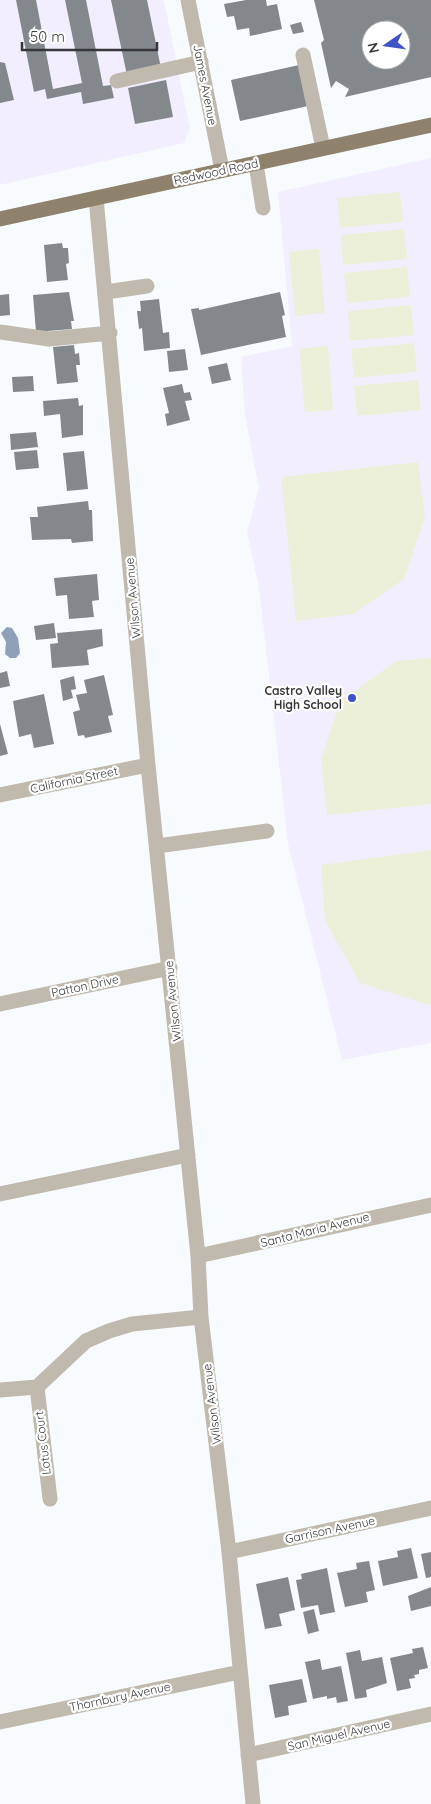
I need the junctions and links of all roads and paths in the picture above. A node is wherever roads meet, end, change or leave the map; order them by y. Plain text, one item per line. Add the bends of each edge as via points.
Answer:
1 (188, 0) edge
2 (303, 55) dead end
3 (201, 62) junction
4 (117, 80) dead end
5 (431, 127) edge
6 (323, 148) junction
7 (256, 164) junction
8 (222, 170) junction
9 (96, 198) junction
10 (263, 208) dead end
11 (0, 219) edge
12 (147, 286) dead end
13 (106, 292) junction
14 (0, 332) edge
15 (110, 333) junction
16 (148, 765) junction
17 (0, 795) edge
18 (268, 831) dead end
19 (157, 846) junction
20 (170, 968) junction
21 (0, 1004) edge
22 (188, 1155) junction
23 (0, 1194) edge
24 (431, 1205) edge
25 (198, 1256) junction
26 (201, 1317) junction
27 (37, 1387) junction
28 (0, 1390) edge
29 (50, 1499) dead end
30 (431, 1508) edge
31 (229, 1552) junction
32 (240, 1672) junction
33 (431, 1714) edge
34 (0, 1722) edge
35 (248, 1755) junction
36 (252, 1804) edge

1 - 3 street, James Avenue
2 - 6 street
3 - 4 street
3 - 8 street, James Avenue
5 - 6 main road, Redwood Road
6 - 7 main road, Redwood Road
7 - 8 main road, Redwood Road
7 - 10 street
8 - 9 main road, Redwood Road
9 - 11 main road, Redwood Road
9 - 13 street, Wilson Avenue
12 - 13 street
13 - 15 street, Wilson Avenue
14 - 15 street via 49,339
15 - 16 street, Wilson Avenue
16 - 17 street, California Street
16 - 19 street, Wilson Avenue
18 - 19 street
19 - 20 street, Wilson Avenue
20 - 21 street, Patton Drive
20 - 22 street, Wilson Avenue
22 - 23 street
22 - 25 street, Wilson Avenue
24 - 25 street, Santa Maria Avenue
25 - 26 street, Wilson Avenue
26 - 27 street via 132,1324 109,1331 86,1341
26 - 31 street, Wilson Avenue
27 - 28 street
27 - 29 street, Lotus Court
30 - 31 street, Garrison Avenue
31 - 32 street, Wilson Avenue
32 - 34 street, Thornbury Avenue
32 - 35 street, Wilson Avenue
33 - 35 street, San Miguel Avenue
35 - 36 street, Wilson Avenue

